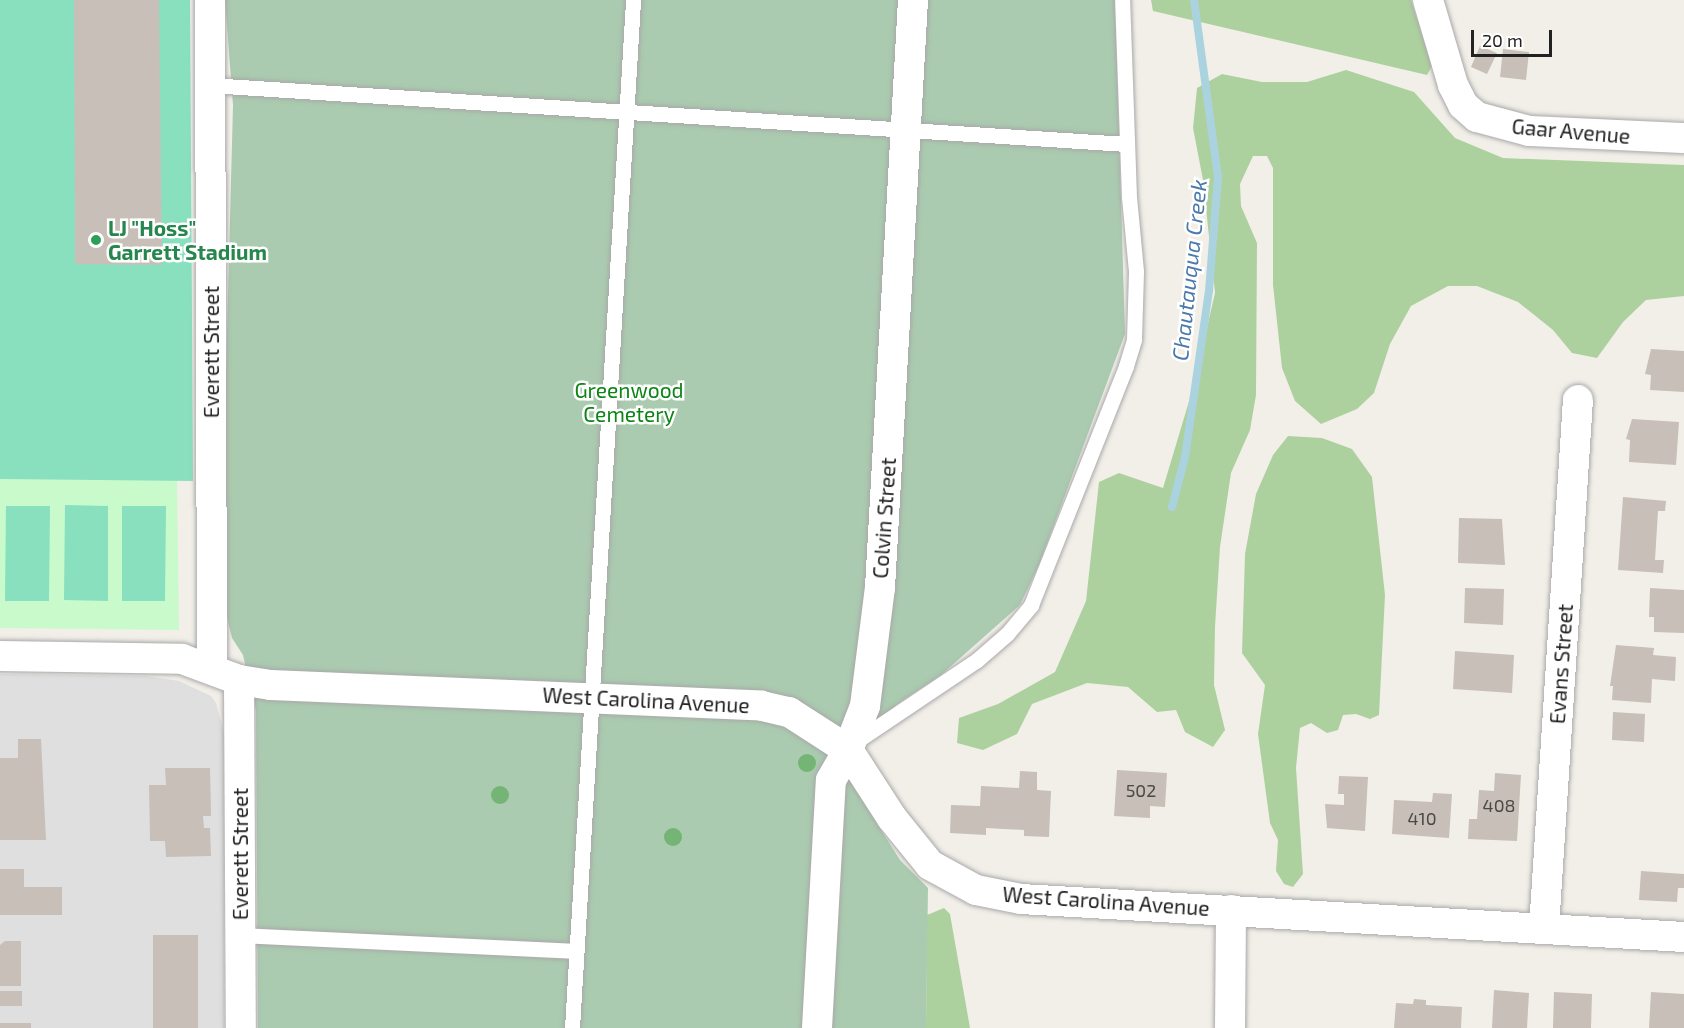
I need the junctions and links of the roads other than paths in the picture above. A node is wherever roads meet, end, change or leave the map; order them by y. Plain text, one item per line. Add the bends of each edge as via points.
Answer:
1 (210, 0) edge
2 (633, 0) edge
3 (912, 0) edge
4 (1122, 0) edge
5 (1428, 0) edge
6 (209, 85) junction
7 (627, 110) junction
8 (906, 127) junction
9 (1684, 138) edge
10 (1127, 144) junction
11 (1578, 400) dead end
12 (0, 656) edge
13 (212, 667) junction
14 (239, 680) junction
15 (592, 697) junction
16 (848, 750) junction
17 (1231, 910) junction
18 (1544, 928) junction
19 (241, 935) junction
20 (1684, 937) edge
21 (576, 951) junction
22 (241, 1028) edge
23 (572, 1028) edge
24 (817, 1028) edge
25 (1230, 1028) edge

1 - 6 street, Everett Street
2 - 7 lane
3 - 8 street, Colvin Street
4 - 10 lane
5 - 9 street, Gaar Avenue via 1463,105 1492,123 1529,131
6 - 7 lane
6 - 13 street, Everett Street
7 - 8 lane
7 - 15 lane
8 - 10 lane
8 - 16 street, Colvin Street via 880,588 865,706
10 - 16 lane via 1136,271 1134,339 1111,407 1073,492 1045,577 1031,605 1007,634 944,685 875,725
11 - 18 street, Evans Street
12 - 13 street, West Carolina Avenue via 182,659
13 - 14 street, West Carolina Avenue
14 - 15 street, West Carolina Avenue via 271,686
14 - 19 street, Everett Street
15 - 16 street, West Carolina Avenue via 762,706 789,712
15 - 21 lane
16 - 17 street, West Carolina Avenue via 892,818 930,865 952,880 1021,899
16 - 24 street, Colvin Street via 831,780
17 - 18 street, West Carolina Avenue
17 - 25 street
18 - 20 street, West Carolina Avenue
19 - 21 lane
19 - 22 street, Everett Street
21 - 23 lane

